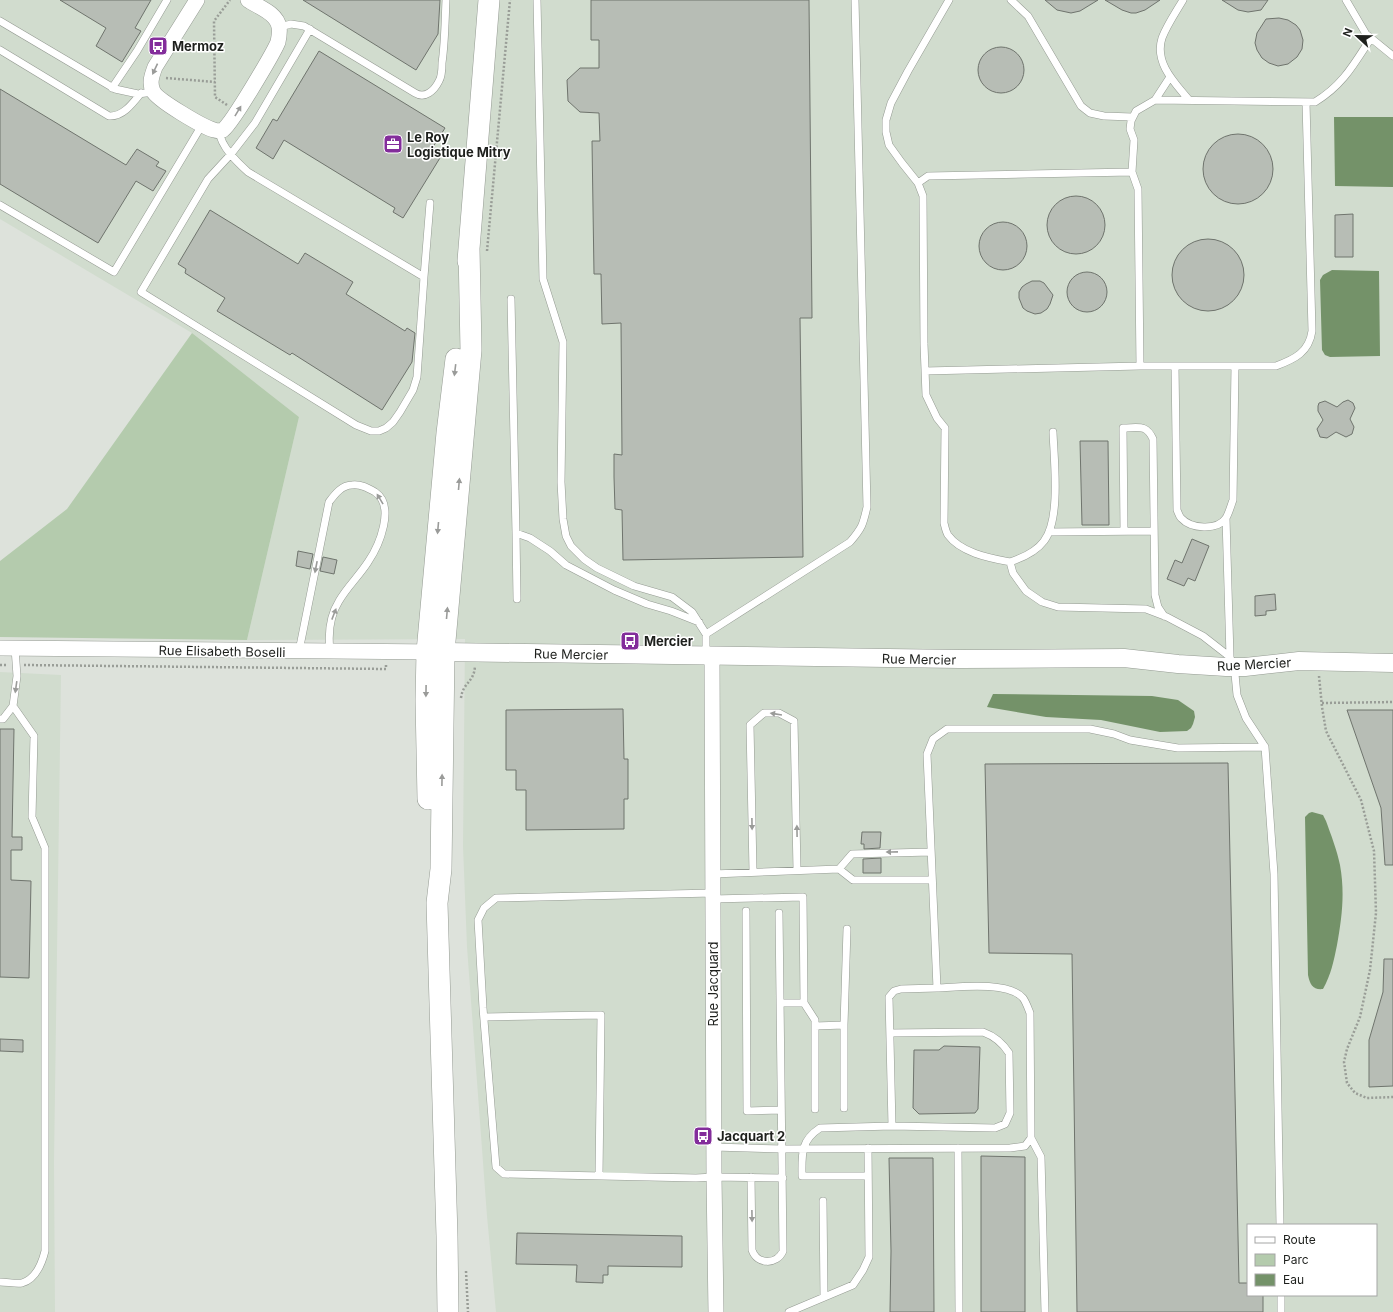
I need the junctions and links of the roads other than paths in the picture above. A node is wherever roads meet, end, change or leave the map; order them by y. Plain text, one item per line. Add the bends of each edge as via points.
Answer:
1 (167, 0) edge
2 (197, 0) edge
3 (248, 0) edge
4 (446, 0) edge
5 (489, 0) edge
6 (537, 0) edge
7 (855, 0) edge
8 (950, 0) edge
9 (1011, 0) edge
10 (1182, 0) edge
11 (1346, 0) edge
12 (0, 21) edge
13 (280, 28) junction
14 (310, 29) junction
15 (1371, 38) junction
16 (0, 50) edge
17 (1393, 56) edge
18 (1170, 77) junction
19 (112, 88) junction
20 (147, 93) junction
21 (1155, 100) junction
22 (1189, 100) junction
23 (1306, 102) junction
24 (1132, 117) junction
25 (203, 124) junction
26 (219, 131) junction
27 (231, 154) junction
28 (1132, 172) junction
29 (918, 183) junction
30 (430, 203) dead end
31 (0, 206) edge
32 (424, 277) junction
33 (511, 299) dead end
34 (1140, 366) junction
35 (1175, 366) junction
36 (1235, 366) junction
37 (925, 371) junction
38 (1053, 432) dead end
39 (1226, 518) junction
40 (1124, 531) junction
41 (1154, 531) junction
42 (1049, 532) junction
43 (516, 533) junction
44 (1010, 562) junction
45 (516, 599) dead end
46 (1164, 616) junction
47 (699, 622) junction
48 (706, 634) junction
49 (7, 648) edge
50 (299, 651) junction
51 (330, 652) junction
52 (435, 652) junction
53 (709, 656) junction
54 (1231, 662) junction
55 (1393, 662) edge
56 (13, 706) junction
57 (0, 719) edge
58 (1264, 747) junction
59 (931, 852) junction
60 (839, 869) junction
61 (797, 870) junction
62 (754, 872) junction
63 (714, 874) junction
64 (932, 880) junction
65 (713, 896) junction
66 (746, 911) dead end
67 (780, 912) dead end
68 (847, 929) dead end
69 (937, 988) junction
70 (804, 1002) junction
71 (780, 1003) junction
72 (484, 1017) junction
73 (844, 1025) junction
74 (815, 1026) junction
75 (890, 1033) junction
76 (844, 1108) dead end
77 (815, 1109) dead end
78 (781, 1110) junction
79 (892, 1126) junction
80 (1031, 1138) junction
81 (714, 1147) junction
82 (802, 1148) junction
83 (868, 1148) junction
84 (958, 1148) junction
85 (782, 1149) junction
86 (599, 1176) junction
87 (868, 1176) junction
88 (714, 1177) junction
89 (751, 1177) junction
90 (783, 1178) junction
91 (823, 1202) dead end
92 (1280, 1224) edge
93 (447, 1236) junction
94 (0, 1282) edge
95 (1281, 1296) edge
96 (824, 1297) junction
97 (448, 1312) edge
98 (459, 1312) edge
99 (716, 1312) edge
100 (789, 1312) edge
101 (959, 1312) edge
102 (1045, 1312) edge
103 (1281, 1312) edge

1 - 19 lane
2 -> 20 street via 158,62 152,76 152,86
3 - 13 street via 273,15
4 - 14 lane via 441,75 434,88 425,95 419,96
5 - 52 main road via 469,248 447,433
6 - 47 lane via 543,280 563,342 561,482 566,536 571,546 584,559 634,586 672,597 692,612
7 - 48 lane via 867,507 864,522 850,542
8 - 29 lane via 908,71 886,120 889,145
9 - 24 lane via 1028,16 1081,106 1090,113
10 - 18 lane via 1162,38 1160,49 1161,59
11 - 15 lane
12 - 19 lane
13 - 14 lane via 297,24
26 -> 13 street via 228,126 278,43
14 - 27 lane via 255,122
15 - 17 lane
15 - 23 lane via 1337,86 1314,102
16 - 20 lane via 109,116 120,114
18 - 21 lane
18 - 22 lane
19 - 20 lane via 123,92
20 - 25 street
21 - 22 lane
21 - 24 lane via 1136,111
22 - 23 lane
23 - 36 lane via 1311,338 1301,354 1284,364
24 - 28 lane
25 - 26 street
25 - 31 lane via 114,272
26 - 27 lane
27 - 32 lane via 248,172
27 - 32 lane via 208,179 141,292 356,425 371,431 379,431 393,422 416,384
28 - 29 lane via 928,176
28 - 34 lane via 1138,189
29 - 37 lane via 923,196
30 - 32 lane
33 - 43 lane
34 - 35 lane
34 - 37 lane
35 - 36 lane
35 - 39 lane via 1177,510 1181,518 1189,524 1200,527 1216,526
36 - 39 lane via 1233,500
37 - 44 lane via 926,395 945,428 944,523 947,534 967,550
38 - 42 lane via 1055,509
39 - 54 lane
40 - 41 lane
40 - 41 lane via 1123,428 1145,428 1153,439
40 - 42 lane
41 - 46 lane via 1155,595
42 - 44 lane via 1044,542 1026,557
43 - 45 lane
43 - 47 lane via 530,538 566,565 614,590
44 - 46 lane via 1013,573 1026,591 1042,602 1058,607 1146,609
46 - 54 lane via 1204,636
47 - 48 lane
48 - 53 lane
49 - 50 street, Rue Elisabeth Boselli
49 -> 56 lane via 17,665
50 - 51 street, Rue Elisabeth Boselli
51 -> 50 lane via 328,635 332,616 339,601 369,561 382,534 386,515 378,494 356,484 337,491 329,502
51 - 52 street, Rue Elisabeth Boselli
52 - 53 street, Rue Mercier
52 - 93 main road via 426,700 432,881 437,903
53 - 54 street, Rue Mercier via 1124,658 1178,664
53 - 63 street, Rue Jacquard
54 - 55 street, Rue Mercier via 1244,667 1300,662
54 - 58 lane via 1237,695 1246,718
56 - 57 lane via 3,719
56 - 94 lane via 34,736 32,817 45,848 45,1251 42,1263 34,1275 22,1282
58 - 59 lane via 1178,748 1130,740 1090,729 946,729 933,739 927,754
58 - 92 lane via 1274,874
59 -> 60 lane via 852,854
59 - 64 lane
60 - 61 lane
60 - 64 lane via 853,880
61 - 62 lane
61 -> 62 lane via 794,721 779,712 764,713 750,725
62 - 63 lane
63 - 65 street, Rue Jacquard
64 - 69 lane
65 - 70 lane via 803,897
65 - 72 lane via 496,898 484,908 478,920
65 - 81 street, Rue Jacquard
66 - 78 lane via 747,1111
67 - 71 lane
68 - 73 lane
69 - 75 lane via 894,991 889,997
69 - 80 lane via 995,987 1013,991 1023,998 1030,1013
70 - 71 lane
70 - 74 lane via 815,1020
71 - 78 lane
72 - 86 lane via 496,1167 504,1174
72 - 86 lane via 601,1015
73 - 74 lane
73 - 76 lane
74 - 77 lane
75 - 79 lane
75 - 79 lane via 983,1032 992,1036 1004,1045 1009,1053 1010,1090 1010,1113 1005,1124 995,1128
78 - 85 lane
79 - 82 lane via 820,1128
80 - 84 lane via 1025,1146
80 - 102 lane via 1041,1158
81 - 85 lane
81 - 88 street, Rue Jacquard
82 - 83 lane
82 - 85 lane
82 - 87 lane via 802,1176
83 - 84 lane
83 - 87 lane
84 - 101 lane
85 - 90 lane
86 - 88 lane
87 - 96 lane via 869,1257 853,1285
88 - 89 lane
88 - 99 street, Rue Jacquard
89 - 90 lane
89 -> 90 lane via 752,1250 756,1258 770,1262 779,1258 783,1251
91 - 96 lane
93 - 97 main road
93 - 98 main road
95 - 103 lane
96 - 100 lane

